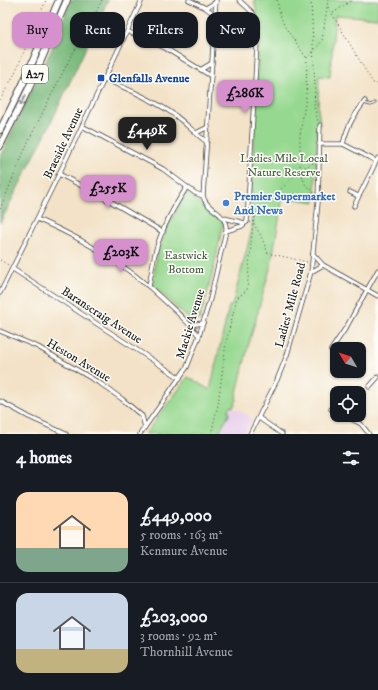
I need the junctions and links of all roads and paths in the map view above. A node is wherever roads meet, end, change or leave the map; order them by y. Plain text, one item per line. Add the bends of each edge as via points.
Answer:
1 (46, 0) edge
2 (59, 0) edge
3 (67, 0) edge
4 (102, 0) edge
5 (142, 0) edge
6 (190, 0) edge
7 (239, 0) edge
8 (277, 0) edge
9 (311, 0) edge
10 (328, 0) edge
11 (352, 0) edge
12 (217, 1) edge
13 (327, 6) junction
14 (206, 8) junction
15 (211, 12) edge
16 (215, 12) edge
17 (332, 14) junction
18 (127, 31) junction
19 (213, 48) edge
20 (312, 54) junction
21 (307, 57) junction
22 (212, 63) junction
23 (202, 69) junction
24 (211, 76) junction
25 (104, 79) junction
26 (378, 84) edge
27 (0, 100) edge
28 (364, 102) joint
29 (375, 103) dead end
30 (320, 125) joint
31 (82, 126) junction
32 (208, 127) junction
33 (0, 130) edge
34 (196, 133) junction
35 (207, 142) junction
36 (319, 144) junction
37 (343, 144) junction
38 (0, 146) edge
39 (319, 160) junction
40 (377, 160) edge
41 (300, 170) junction
42 (59, 174) junction
43 (188, 187) junction
44 (350, 192) dead end
45 (319, 195) junction
46 (203, 196) junction
47 (358, 196) junction
48 (354, 206) dead end
49 (0, 209) edge
50 (224, 218) junction
51 (37, 219) junction
52 (245, 223) junction
53 (253, 223) junction
54 (226, 231) junction
55 (163, 232) junction
56 (313, 254) junction
57 (0, 260) edge
58 (312, 263) junction
59 (323, 265) junction
60 (13, 268) junction
61 (378, 270) edge
62 (311, 272) junction
63 (149, 286) junction
64 (367, 290) junction
65 (0, 293) edge
66 (378, 296) edge
67 (203, 323) junction
68 (190, 325) junction
69 (0, 331) edge
70 (199, 336) junction
71 (336, 342) edge
72 (378, 377) edge
73 (180, 378) junction
74 (369, 388) dead end
75 (0, 401) edge
76 (142, 416) junction
77 (152, 418) junction
78 (259, 418) junction
79 (357, 422) edge
80 (145, 426) junction
81 (66, 434) edge
82 (140, 434) edge
83 (210, 434) edge
84 (250, 434) edge
85 (282, 434) edge
86 (369, 434) edge

1 - 27 path via 14,75
2 - 33 highway, A27
3 -> 38 highway, A27 via 30,88
4 - 49 path via 28,142
5 - 18 street, Braeside Avenue
6 - 14 street
7 - 52 street via 253,13 258,26
8 - 21 path via 285,27
9 - 20 path
10 - 13 path
11 - 17 path
12 - 14 street
12 - 16 street
13 - 17 path
13 - 20 path via 322,41
14 - 15 street
17 - 26 path via 373,83
18 - 23 street via 165,48
18 - 25 street, Braeside Avenue
19 - 22 street
20 - 21 path
20 - 30 path via 314,107
21 - 41 path via 306,97 300,135
22 - 23 street
22 - 24 street
23 - 24 street
24 - 32 street
25 - 31 street, Braeside Avenue
25 - 34 street via 157,104
28 - 29 lane via 372,106
28 - 37 street via 351,119
30 - 36 street, Ladies' Mile Road
31 - 42 street, Braeside Avenue
31 - 43 street via 163,169
32 - 34 street
32 - 35 street
34 - 35 street
35 - 46 street
36 - 37 street
36 - 39 street, Ladies' Mile Road
37 - 40 street
39 - 41 path
39 - 45 street, Ladies' Mile Road
40 - 47 street
41 - 45 path via 305,184
41 - 53 path via 256,214
42 - 51 street, Braeside Avenue
42 - 55 street
43 - 46 street
43 - 55 street via 176,204
44 - 47 street
45 - 56 street, Ladies' Mile Road
46 - 50 street via 207,204
47 - 48 street
50 - 52 street
50 - 54 street, Mackie Avenue
51 - 60 street, Braeside Avenue
51 - 63 street via 99,250 122,264
52 - 54 street
53 - 58 path via 268,253
53 - 83 path via 247,290 237,298 226,342 218,405
54 - 67 street, Mackie Avenue
55 - 63 street via 154,257
56 - 58 street, Ladies' Mile Road
56 - 59 street
57 - 60 path
58 - 62 street, Ladies' Mile Road
59 - 62 street
59 - 64 street
60 - 65 street, Braeside Avenue
60 - 73 street, Baranscraig Avenue
61 - 64 street
62 - 78 street, Ladies' Mile Road via 286,355
63 - 68 street
64 - 66 street
64 - 71 street
67 - 68 street
67 - 70 street, Mackie Avenue
68 - 70 street
69 - 76 street, Heston Avenue via 38,347 66,363 101,384
70 - 73 street, Mackie Avenue
72 - 74 street
73 - 77 street, Mackie Avenue
75 - 81 street
76 - 77 street, Heston Avenue
76 - 80 street
77 - 80 street, Mackie Avenue
78 - 84 street, Ladies' Mile Road
78 - 85 street
79 - 86 street
80 - 82 street, Mackie Avenue

